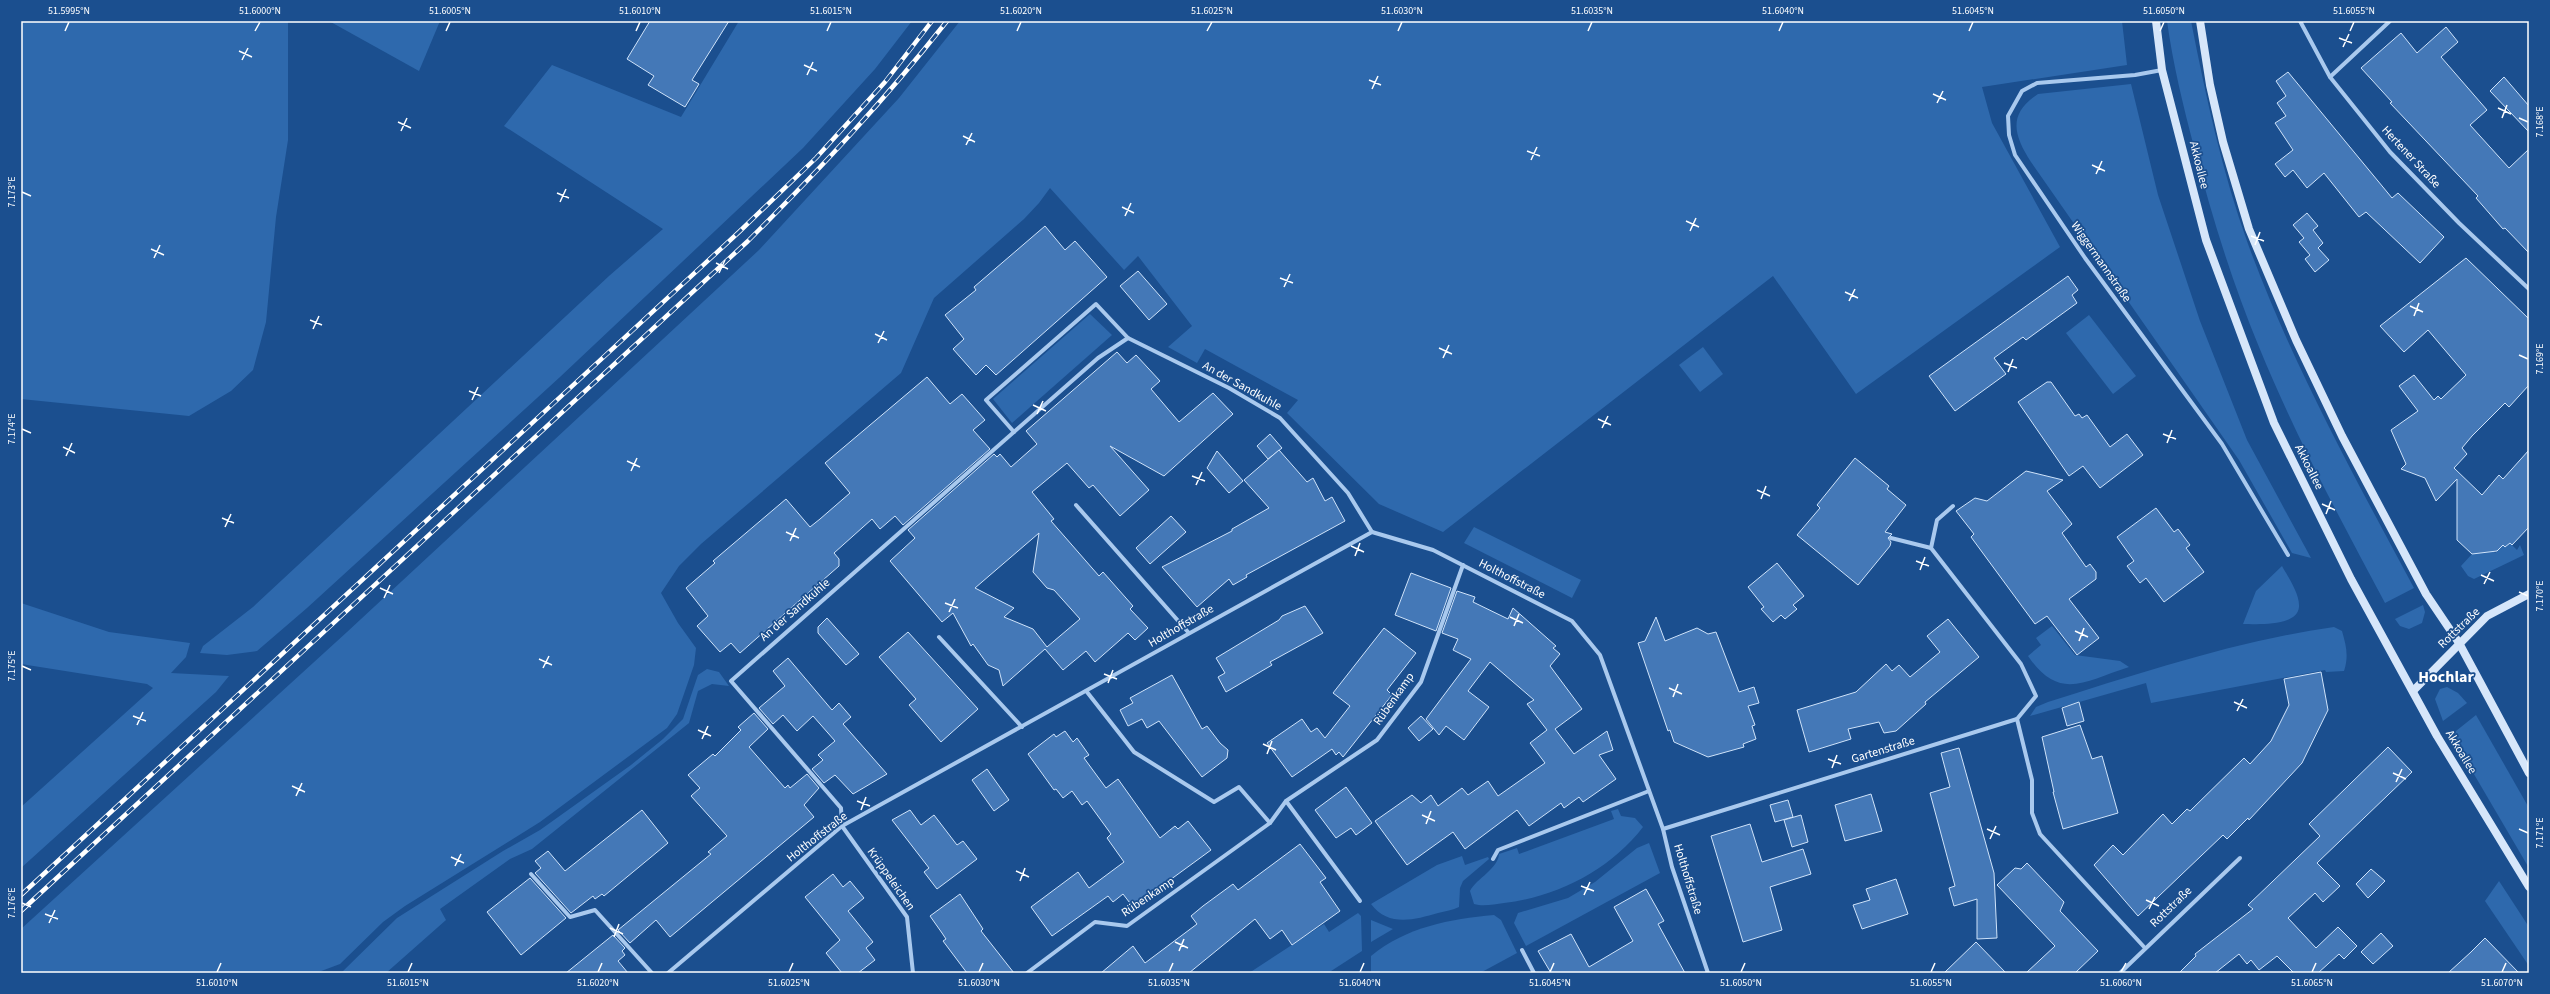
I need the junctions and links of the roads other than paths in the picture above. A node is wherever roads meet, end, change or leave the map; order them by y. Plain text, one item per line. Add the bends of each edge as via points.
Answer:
1 (2156, 21) edge
2 (2200, 21) edge
3 (2300, 21) edge
4 (2390, 21) edge
5 (2162, 70) junction
6 (2330, 77) junction
7 (2529, 289) edge
8 (1128, 338) junction
9 (1014, 432) junction
10 (1076, 505) dead end
11 (1953, 506) dead end
12 (1372, 532) junction
13 (1891, 538) dead end
14 (1931, 548) junction
15 (2288, 555) dead end
16 (1463, 565) junction
17 (2529, 594) edge
18 (1188, 632) junction
19 (939, 637) dead end
20 (2459, 643) junction
21 (2413, 691) junction
22 (1087, 692) junction
23 (2017, 719) junction
24 (1022, 727) junction
25 (2529, 773) edge
26 (1649, 791) junction
27 (1286, 801) junction
28 (1270, 823) junction
29 (842, 826) junction
30 (1663, 828) junction
31 (2240, 858) dead end
32 (1493, 859) dead end
33 (531, 874) dead end
34 (2529, 887) edge
35 (1360, 901) dead end
36 (2145, 948) junction
37 (1522, 950) dead end
38 (652, 973) edge
39 (668, 973) edge
40 (913, 973) edge
41 (1026, 973) edge
42 (1534, 973) edge
43 (1708, 973) edge
44 (2120, 973) edge

1 - 5 main road, Akkoallee
2 - 20 main road via 2210,85 2252,236 2296,340 2342,436 2426,594
3 - 6 street, Hertener Straße
4 - 6 street
5 - 15 street, Wiggermannstraße via 2037,84 2022,92 2008,116 2009,135 2015,155 2085,258 2222,444
5 - 21 main road, Akkoallee via 2206,240 2274,423 2351,579
6 - 7 street, Hertener Straße via 2390,152
8 - 9 street, An der Sandkuhle via 1098,358
8 - 9 street, An der Sandkuhle via 1096,304 986,400
8 - 12 street, An der Sandkuhle via 1229,388 1280,418 1348,493
9 - 29 street, An der Sandkuhle via 731,680 841,808
10 - 18 street
11 - 14 street via 1937,520
12 - 16 street, Holthoffstraße via 1423,546
12 - 18 street, Holthoffstraße
13 - 14 street
14 - 23 street via 2021,664 2036,696
16 - 26 street, Holthoffstraße via 1572,621 1584,634 1600,655
16 - 27 street, Rübenkamp via 1421,682 1377,740
17 - 20 main road, Rottstraße via 2487,616
18 - 22 street, Holthoffstraße
19 - 24 street
20 - 21 main road, Rottstraße
20 - 25 main road
21 - 34 main road, Akkoallee via 2437,736
22 - 24 street, Holthoffstraße
22 - 28 street via 1134,752 1214,802 1239,787
23 - 30 street, Gartenstraße
23 - 36 street via 2032,780 2032,813 2040,834
24 - 29 street, Holthoffstraße
26 - 30 street, Holthoffstraße
26 - 32 street via 1498,850
27 - 28 street, Rübenkamp
27 - 35 street
28 - 41 street, Rübenkamp via 1127,926 1095,922
29 - 39 street, Holthoffstraße
29 - 40 street, Krüppeleichen via 907,918
30 - 43 street, Holthoffstraße via 1672,867
31 - 36 street, Rottstraße
33 - 38 street via 570,918 595,910
36 - 44 street, Rottstraße
37 - 42 street

